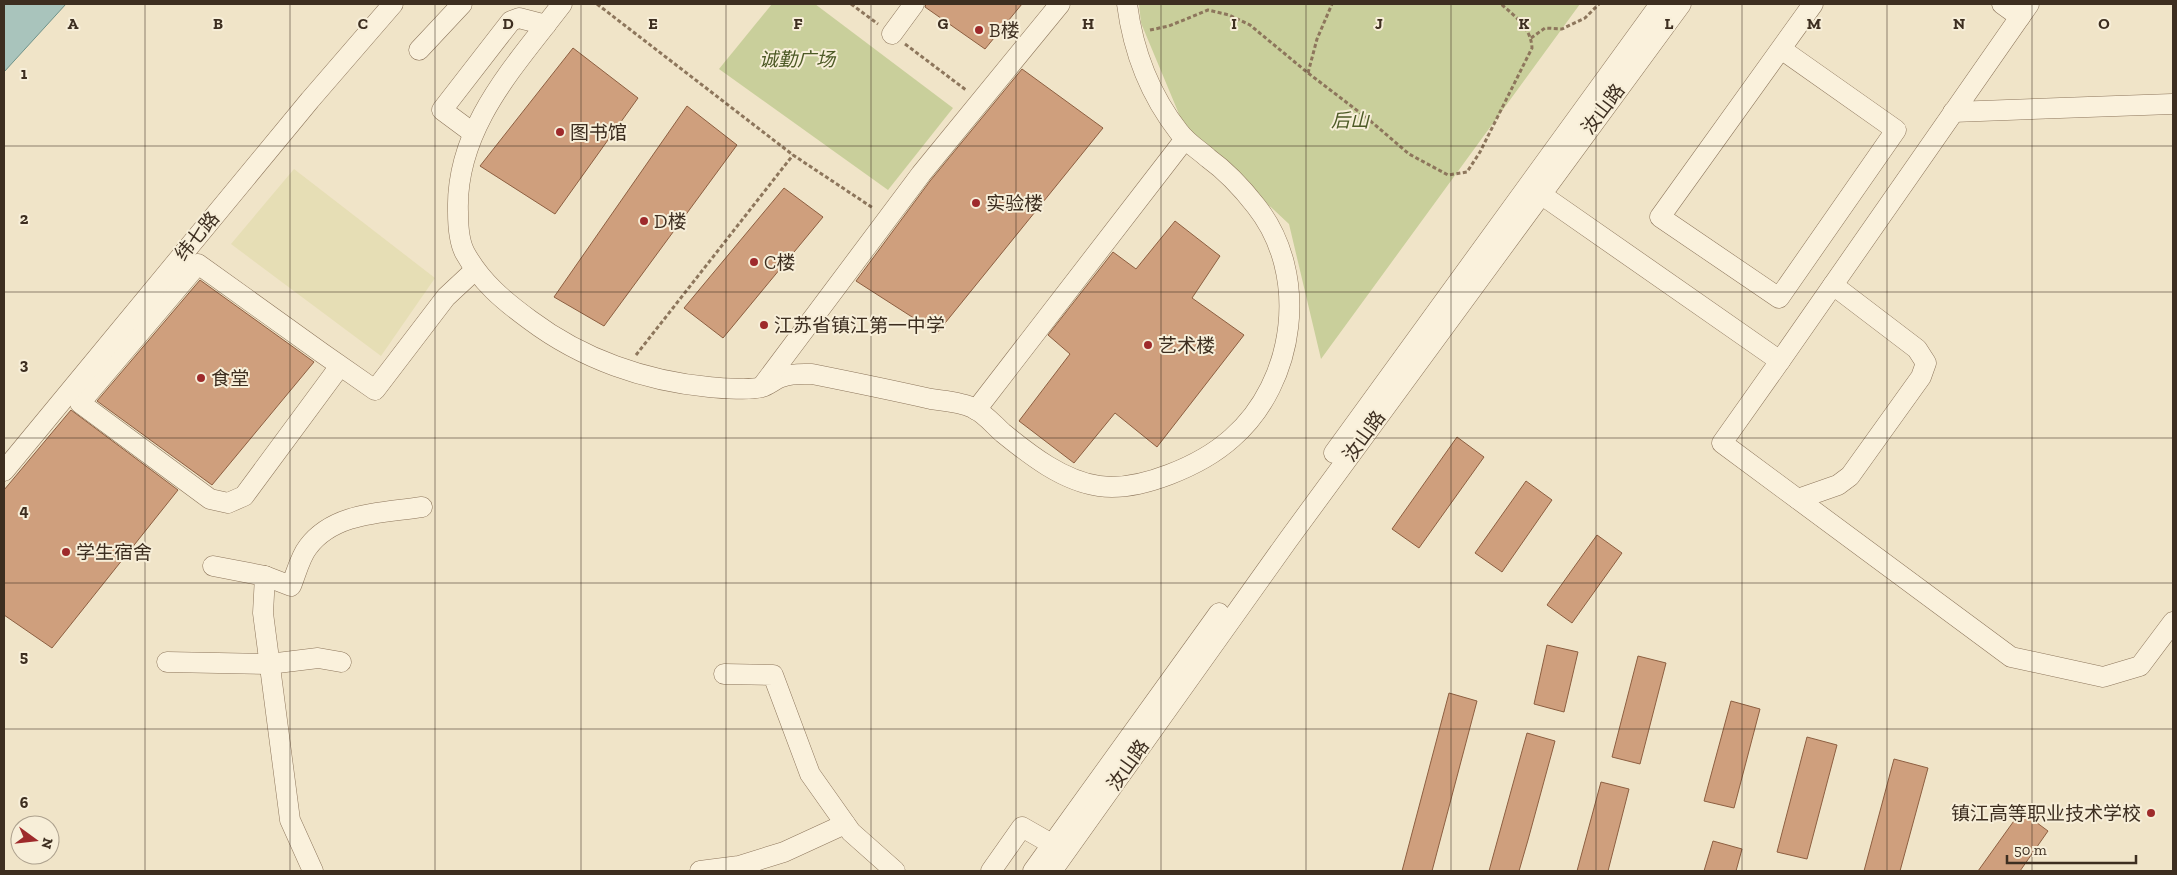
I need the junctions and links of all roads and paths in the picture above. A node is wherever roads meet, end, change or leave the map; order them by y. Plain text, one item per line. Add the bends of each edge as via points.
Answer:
1 (392, 4) edge
2 (462, 4) edge
3 (562, 4) edge
4 (598, 4) edge
5 (851, 4) edge
6 (914, 4) edge
7 (1060, 4) edge
8 (1127, 4) edge
9 (1332, 4) edge
10 (1501, 4) edge
11 (1598, 4) edge
12 (1660, 4) edge
13 (1681, 4) edge
14 (1813, 4) edge
15 (2002, 4) edge
16 (2024, 10) edge
17 (516, 11) edge
18 (546, 25) junction
19 (1131, 29) junction
20 (892, 34) junction
21 (1531, 38) junction
22 (1781, 49) junction
23 (419, 50) dead end
24 (1308, 73) junction
25 (981, 100) junction
26 (2172, 104) dead end
27 (1953, 112) junction
28 (473, 133) junction
29 (1185, 139) junction
30 (793, 155) junction
31 (1542, 194) junction
32 (888, 218) junction
33 (475, 270) junction
34 (1833, 285) junction
35 (1780, 360) junction
36 (340, 366) junction
37 (624, 370) junction
38 (762, 387) junction
39 (976, 410) junction
40 (4, 471) edge
41 (1798, 499) junction
42 (422, 508) dead end
43 (213, 566) dead end
44 (265, 576) junction
45 (2173, 622) edge
46 (167, 662) dead end
47 (341, 662) dead end
48 (269, 664) junction
49 (724, 674) dead end
50 (845, 824) junction
51 (1059, 848) junction
52 (784, 852) junction
53 (313, 871) edge
54 (700, 871) edge
55 (766, 871) edge
56 (896, 871) edge
57 (991, 871) edge
58 (1033, 871) edge
59 (1052, 871) edge

1 - 40 street, 纬七路
2 - 23 street
3 - 18 street
4 - 30 path
5 - 20 path
6 - 20 street
7 - 25 street
8 - 19 street
9 - 24 path via 1317,39
10 - 21 path via 1524,25
11 - 21 path via 1585,18 1562,29 1545,28
12 - 51 street, 汝山路
13 - 31 street, 汝山路
14 - 22 street
15 - 16 street
16 - 27 street
17 - 18 street
17 - 28 street via 442,110
18 - 28 street via 478,119
19 - 24 path via 1154,30 1208,10 1229,15 1250,25
19 - 29 street via 1148,81
20 - 25 path
21 - 24 path via 1532,48 1480,152 1467,172 1448,175 1409,154
22 - 22 street via 1660,217 1779,298 1896,130
25 - 32 street
26 - 27 street
27 - 34 street
28 - 33 street via 457,199 463,251
29 - 39 street
29 - 39 street via 1219,168 1257,208 1272,229 1284,266 1290,310 1287,340 1273,386 1258,412 1228,442 1184,468 1142,484 1102,487 1066,476 1022,447
30 - 32 path
30 - 37 path
31 - 35 street
31 - 51 street, 汝山路
32 - 38 street
33 - 36 street via 446,297 375,390
33 - 37 street via 497,294 545,331
34 - 35 street
34 - 41 street via 1917,349 1926,363 1921,378 1850,476 1838,485
35 - 41 street via 1722,443
36 - 36 street via 198,264 80,403 210,499 228,503 244,496
37 - 38 street via 679,384
38 - 39 street via 782,377 812,374
41 - 45 street via 2011,657 2103,677 2140,666
42 - 44 street via 352,518 329,526 308,547 291,586
43 - 44 street
44 - 48 street via 263,613
46 - 48 street
47 - 48 street via 318,658
48 - 53 street via 290,820
49 - 50 street via 773,675 810,774
50 - 52 street
50 - 56 street
51 - 57 street via 1022,827
51 - 58 street, 汝山路
51 - 59 street, 汝山路
52 - 54 street via 739,866
52 - 55 street

